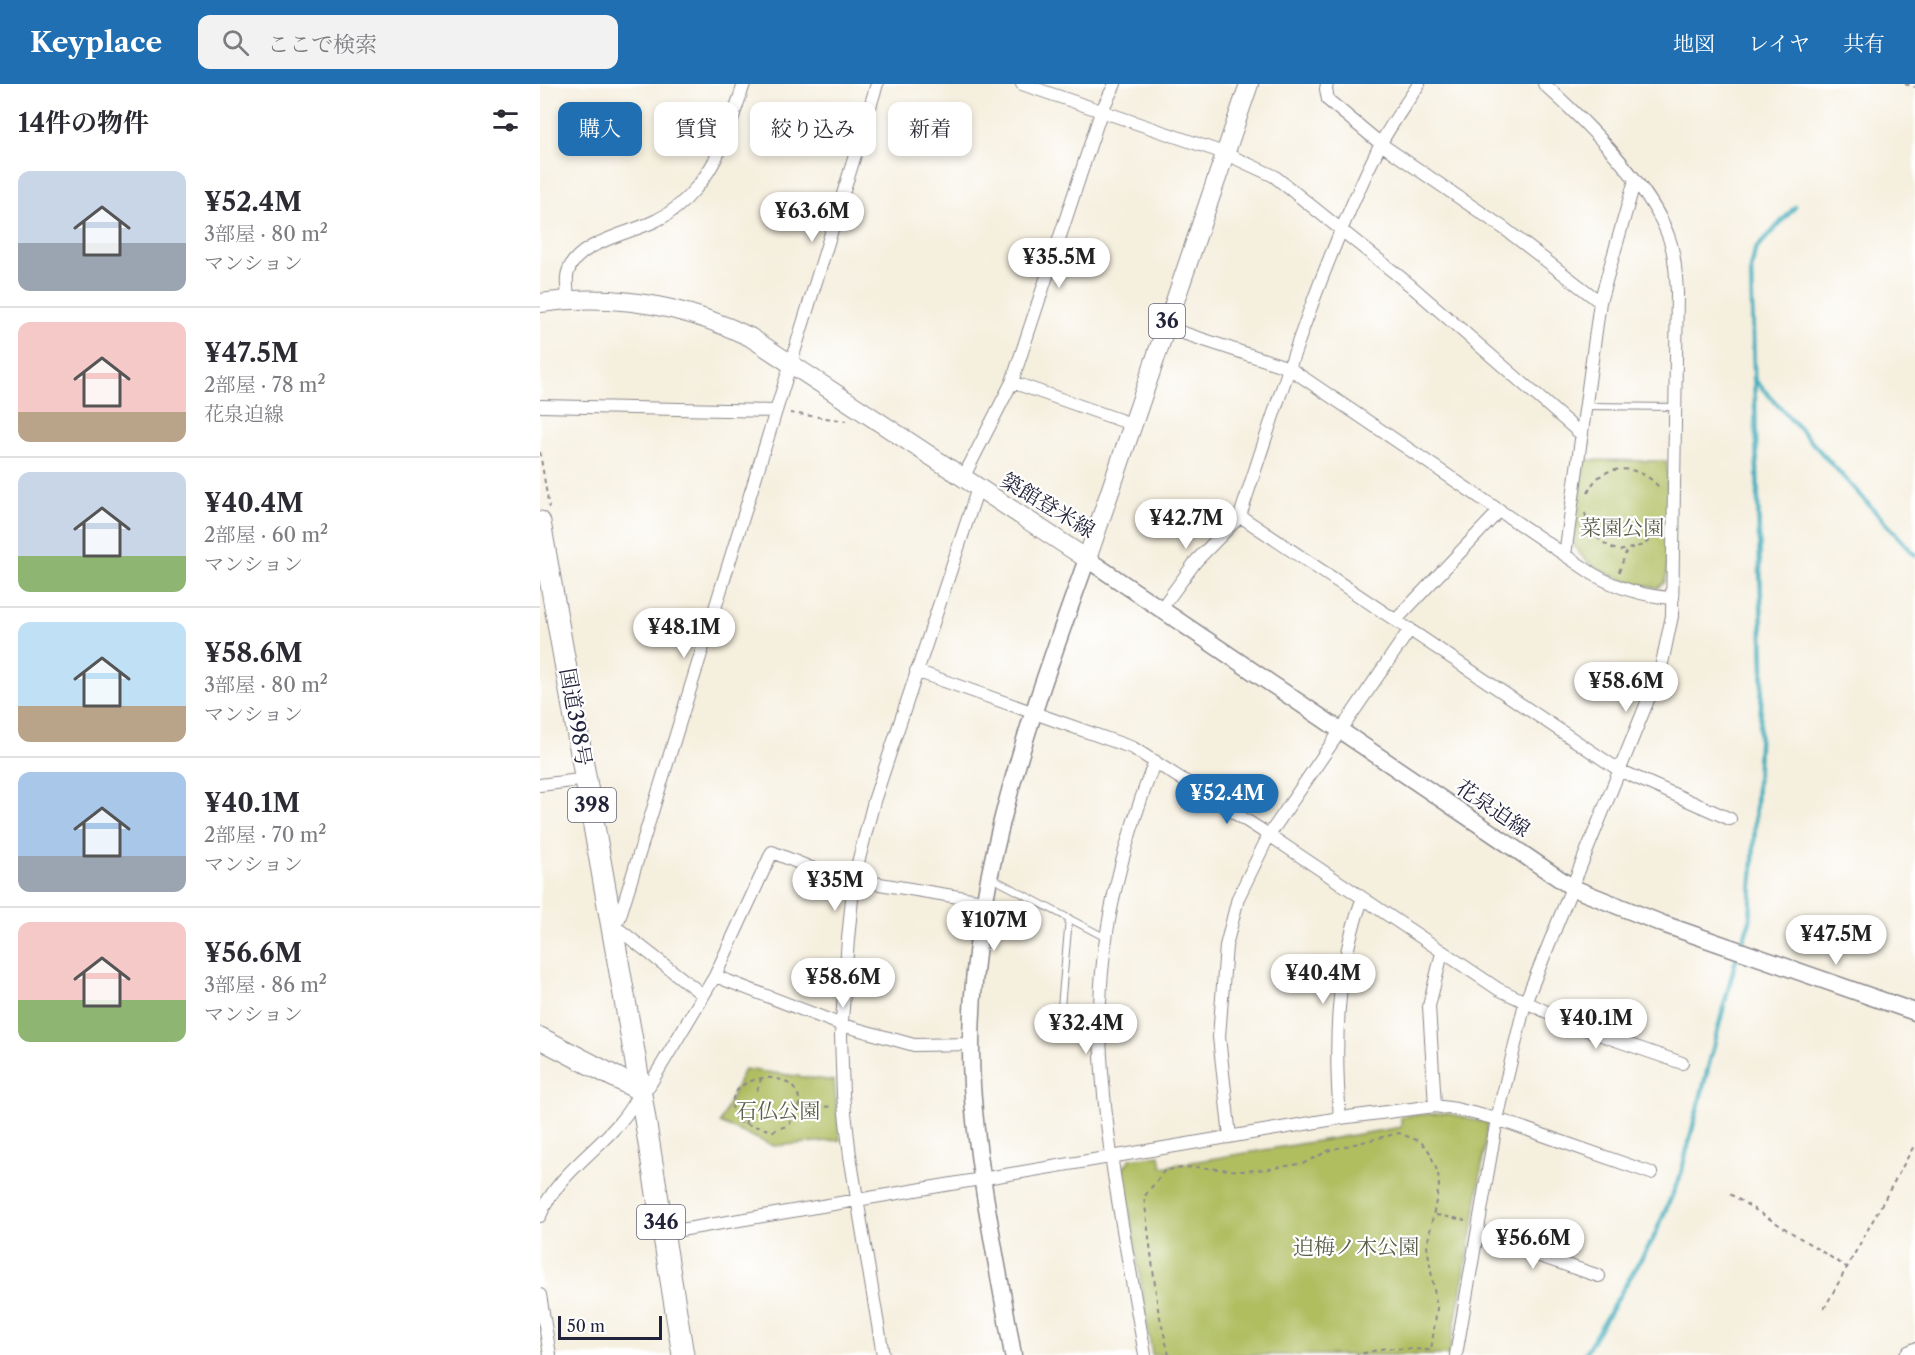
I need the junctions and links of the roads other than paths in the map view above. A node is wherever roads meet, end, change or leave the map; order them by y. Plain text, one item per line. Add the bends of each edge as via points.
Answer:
1 (744, 84) edge
2 (878, 84) edge
3 (1022, 84) edge
4 (1115, 84) edge
5 (1249, 84) edge
6 (1328, 84) edge
7 (1419, 84) edge
8 (1549, 85) edge
9 (1101, 112) junction
10 (1381, 144) junction
11 (1224, 153) junction
12 (1635, 180) junction
13 (1342, 230) junction
14 (568, 300) junction
15 (1600, 302) junction
16 (540, 303) edge
17 (1165, 327) junction
18 (790, 362) junction
19 (1289, 368) junction
20 (1012, 382) junction
21 (540, 406) edge
22 (1586, 406) junction
23 (1676, 407) junction
24 (776, 411) junction
25 (1134, 424) junction
26 (1582, 435) junction
27 (971, 483) junction
28 (1500, 510) junction
29 (1240, 516) junction
30 (540, 522) edge
31 (1565, 555) junction
32 (1087, 559) junction
33 (1673, 598) junction
34 (1161, 609) junction
35 (1396, 620) junction
36 (1410, 629) junction
37 (916, 670) junction
38 (1035, 711) junction
39 (1339, 732) junction
40 (1155, 761) junction
41 (1619, 770) junction
42 (587, 779) junction
43 (540, 785) edge
44 (1730, 819) dead end
45 (1269, 835) junction
46 (988, 876) junction
47 (854, 878) junction
48 (1573, 888) junction
49 (1362, 900) junction
50 (983, 901) junction
51 (1069, 918) junction
52 (612, 927) junction
53 (1108, 939) junction
54 (1442, 953) junction
55 (715, 976) junction
56 (704, 995) junction
57 (1525, 1003) junction
58 (1915, 1012) edge
59 (1101, 1014) junction
60 (842, 1025) junction
61 (540, 1038) edge
62 (971, 1044) junction
63 (1682, 1063) dead end
64 (640, 1090) junction
65 (1435, 1106) junction
66 (1340, 1118) junction
67 (1497, 1119) junction
68 (1230, 1137) junction
69 (1112, 1158) junction
70 (1651, 1173) dead end
71 (984, 1178) junction
72 (858, 1199) junction
73 (540, 1214) edge
74 (663, 1233) junction
75 (1477, 1235) junction
76 (1599, 1276) dead end
77 (540, 1295) edge
78 (1915, 1352) edge
79 (550, 1355) edge
80 (683, 1355) edge
81 (883, 1355) edge
82 (1013, 1355) edge
83 (1145, 1355) edge
84 (1458, 1355) edge
85 (1909, 1355) edge

1 - 14 street via 723,141 698,186 664,216 601,242 579,257 567,273
2 - 18 street
3 - 9 street
4 - 9 street
5 - 11 main road, 築館登米線 / 36
6 - 10 street via 1329,100
7 - 10 street
8 - 12 street
9 - 11 street
9 - 20 street
10 - 13 street
10 - 15 street via 1505,229
11 - 13 street via 1290,186
11 - 17 main road, 築館登米線 / 36
12 - 15 street
12 - 23 street via 1670,240 1677,293
13 - 19 street
13 - 26 street
14 - 16 main road, 築館登米線
14 - 18 main road, 築館登米線 via 617,300 693,314 750,337
15 - 22 street
17 - 19 street
17 - 25 main road, 築館登米線 / 36
18 - 24 street
18 - 27 main road, 築館登米線
19 - 28 street
19 - 29 street
20 - 25 street
20 - 27 street
21 - 24 street
22 - 23 lane
22 - 26 street
23 - 33 street
24 - 52 street via 619,919
25 - 32 main road, 築館登米線 / 36
26 - 31 street
27 - 32 main road, 築館登米線
27 - 37 street
28 - 31 street
28 - 35 street
29 - 34 street via 1196,561
29 - 35 street
30 - 42 highway, 国道398号 / 398
31 - 33 street via 1614,586
32 - 34 main road, 花泉迫線
32 - 38 main road
33 - 41 street via 1669,640 1661,668
34 - 39 main road, 花泉迫線
35 - 36 street
36 - 39 street
36 - 41 street
37 - 38 street
37 - 47 street
38 - 40 street via 1114,740
38 - 46 main road
39 - 45 street
39 - 48 main road, 花泉迫線
40 - 45 street
40 - 53 street via 1138,805
41 - 44 street
41 - 48 street
42 - 43 street
42 - 52 highway, 国道398号 / 398
45 - 49 street
45 - 68 street via 1238,898 1226,946 1219,1037
46 - 50 main road
46 - 51 lane
47 - 50 street
47 - 55 street via 831,876 772,852
47 - 60 street
48 - 57 street
48 - 58 main road, 花泉迫線
49 - 54 street
49 - 66 street via 1345,950 1337,1015
50 - 62 main road
51 - 53 lane
51 - 59 lane via 1061,1007 1070,1013
52 - 56 street
52 - 64 highway, 国道398号 / 398
53 - 59 street
54 - 57 street
54 - 65 street via 1429,1006
55 - 56 street
55 - 60 street
56 - 64 street via 649,1086
57 - 63 street via 1581,1028
57 - 67 street
59 - 69 street via 1104,1103
60 - 62 street via 914,1045
60 - 72 street via 845,1107
61 - 64 highway
62 - 71 main road
64 - 73 street via 633,1108 560,1185
64 - 74 highway, 346
65 - 66 street
65 - 67 street
66 - 68 street
67 - 70 street
67 - 75 street
68 - 69 street
69 - 71 street
69 - 83 street
71 - 72 street
71 - 82 main road
72 - 74 street
72 - 81 street
74 - 80 highway, 346
75 - 76 street
75 - 84 street
77 - 79 street
78 - 85 main road

